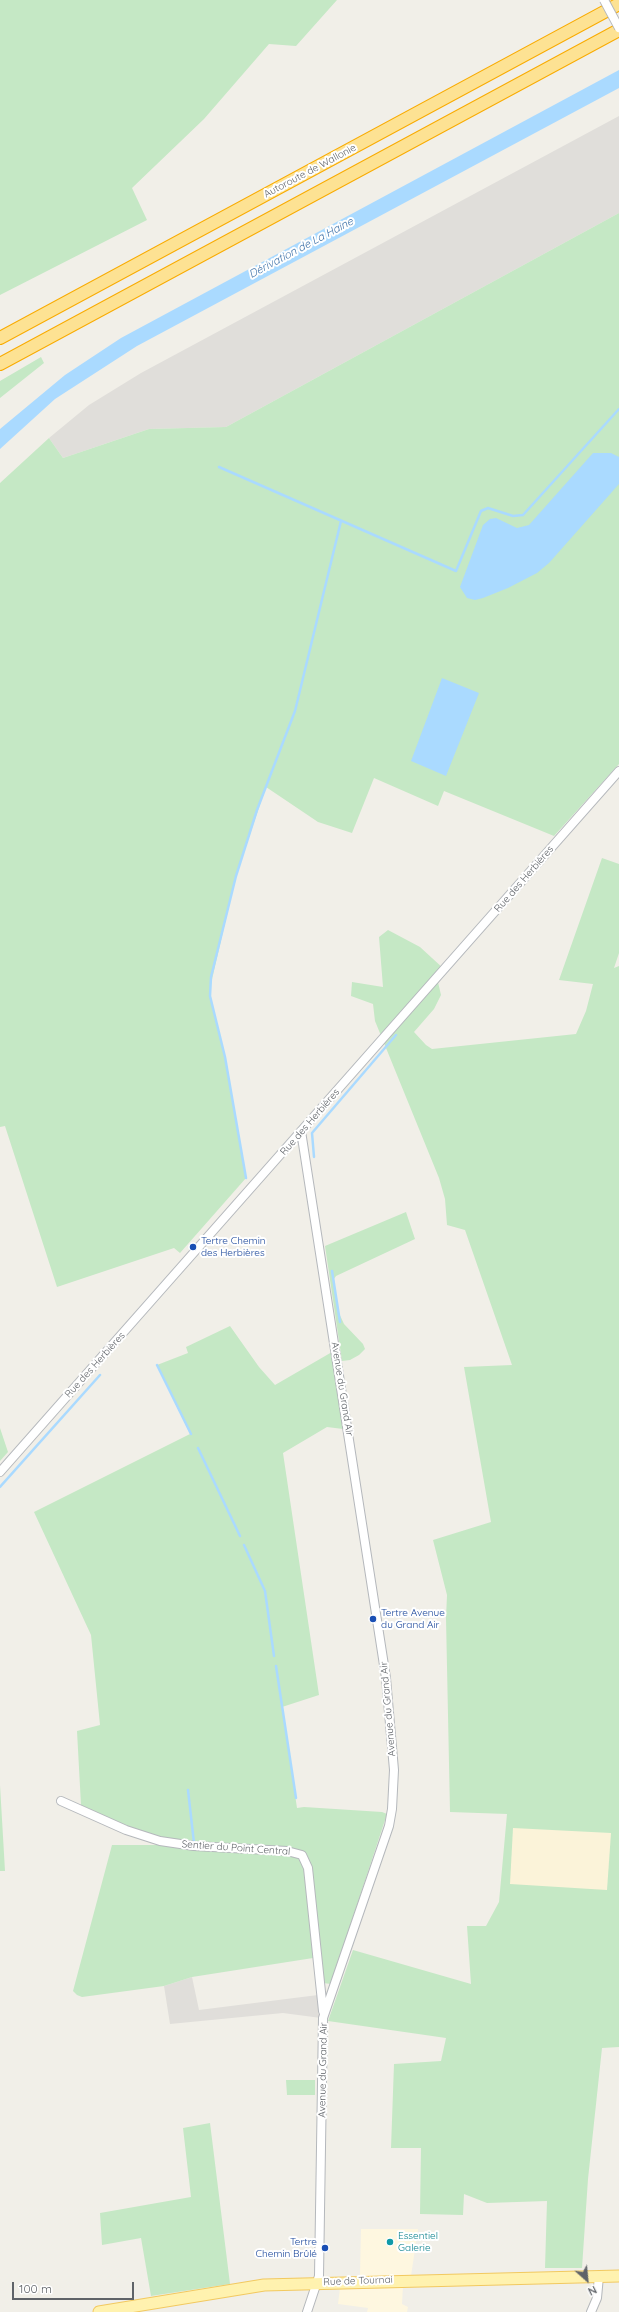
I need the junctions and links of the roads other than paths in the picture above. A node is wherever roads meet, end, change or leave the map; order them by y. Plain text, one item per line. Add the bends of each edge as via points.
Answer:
1 (604, 0) edge
2 (619, 4) edge
3 (619, 29) edge
4 (0, 338) edge
5 (0, 364) edge
6 (619, 771) edge
7 (301, 1131) junction
8 (0, 1472) edge
9 (61, 1800) dead end
10 (323, 2018) junction
11 (599, 2276) junction
12 (619, 2276) edge
13 (317, 2282) junction
14 (99, 2312) edge
15 (307, 2312) edge
16 (591, 2312) edge

1 - 3 street, bridge
2 - 4 highway, Autoroute de Wallonie
3 - 5 highway
6 - 7 street, Rue des Herbières
7 - 8 street, Rue des Herbières
7 - 10 street, Avenue du Grand Air via 386,1678 394,1770 389,1826
9 - 10 street, Sentier du Point Central via 126,1830 160,1841 194,1846 288,1851 302,1855 308,1868
10 - 13 street, Avenue du Grand Air via 322,2174
11 - 12 main road, Rue de Tournai
11 - 13 main road, Rue de Tournai
11 - 16 street via 597,2298
13 - 14 main road, Rue de Tournai via 264,2285
13 - 15 street, Avenue du Grand Air

